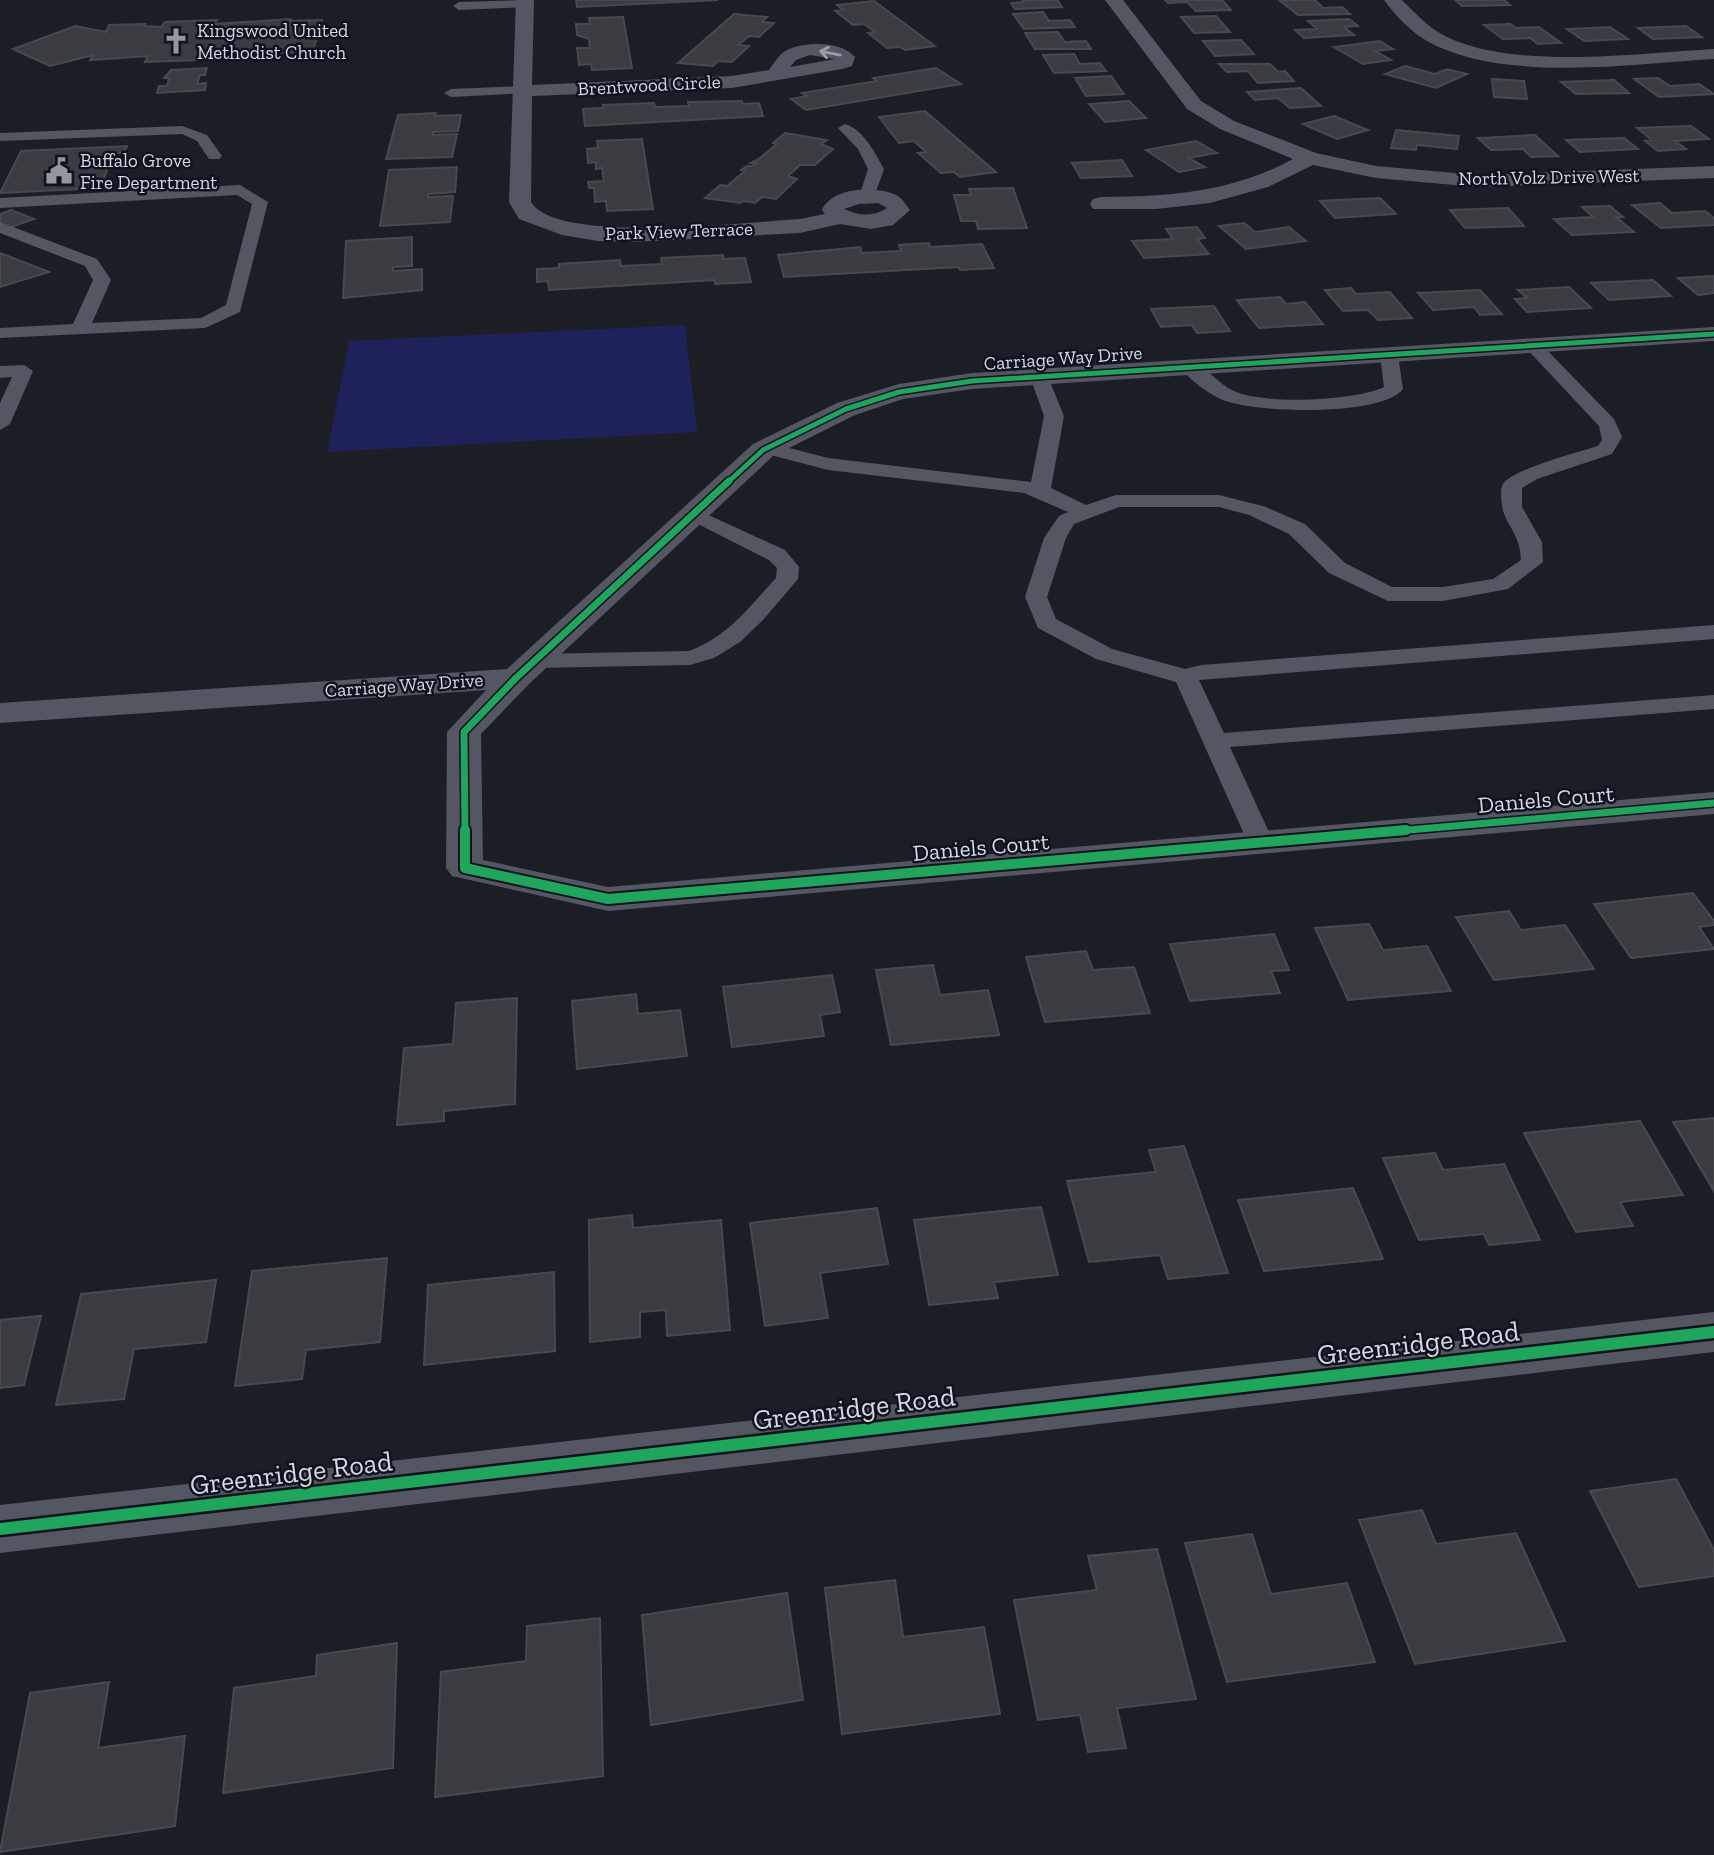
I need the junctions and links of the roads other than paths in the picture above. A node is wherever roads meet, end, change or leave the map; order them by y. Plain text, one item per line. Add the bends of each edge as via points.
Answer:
1 (1114, 0) edge
2 (1393, 0) edge
3 (525, 2) edge
4 (459, 6) dead end
5 (1714, 54) edge
6 (775, 75) dead end
7 (523, 90) junction
8 (450, 93) dead end
9 (845, 128) dead end
10 (0, 137) edge
11 (214, 156) dead end
12 (1310, 158) junction
13 (1714, 172) edge
14 (867, 197) junction
15 (0, 203) edge
16 (1101, 204) dead end
17 (840, 217) junction
18 (0, 227) edge
19 (80, 329) junction
20 (0, 333) edge
21 (1714, 334) edge
22 (1533, 346) junction
23 (1389, 355) junction
24 (1189, 367) junction
25 (0, 372) edge
26 (1039, 377) junction
27 (0, 424) edge
28 (766, 448) junction
29 (1040, 491) junction
30 (1084, 512) junction
31 (693, 514) junction
32 (1714, 632) edge
33 (525, 669) junction
34 (1186, 677) junction
35 (1714, 702) edge
36 (0, 713) edge
37 (1214, 741) junction
38 (1714, 803) edge
39 (1261, 842) junction
40 (1714, 1332) edge
41 (0, 1529) edge

1 - 12 street, North Volz Drive West via 1194,105 1227,125
2 - 5 street via 1433,38 1503,59
3 - 4 lane
3 - 7 street, Park View Terrace
6 - 7 street, Brentwood Circle via 732,82
7 - 8 lane
7 - 17 street, Park View Terrace via 520,202 527,215 546,223 598,234 633,235 800,226
9 - 14 lane via 864,147 876,169
10 - 11 lane via 182,130 205,137
12 - 13 street, North Volz Drive West via 1376,172 1477,181
12 - 16 street via 1285,174 1228,194 1184,202
14 - 17 street via 835,205 833,210
14 - 17 street, Park View Terrace via 887,200 899,210 894,216 871,222
15 - 19 lane via 240,190 260,202 234,308 205,323
18 - 19 lane via 91,262 102,280
19 - 20 lane
21 - 22 street, Carriage Way Drive
22 - 23 street, Carriage Way Drive
22 - 30 lane via 1607,423 1612,442 1605,450 1530,475 1512,486 1512,507 1531,542 1532,562 1500,584 1443,594 1388,594 1337,568 1297,529 1256,510 1219,501 1116,501
23 - 24 street, Carriage Way Drive
23 - 24 lane via 1394,389 1368,400 1256,403 1228,396
24 - 26 street, Carriage Way Drive
25 - 27 lane via 24,371
26 - 28 street, Carriage Way Drive via 899,392 846,409
26 - 29 lane via 1054,416
28 - 29 lane via 828,464
28 - 31 street, Carriage Way Drive
29 - 30 lane
30 - 34 lane via 1066,520 1055,538 1036,597 1046,623 1104,654
31 - 33 street, Carriage Way Drive
31 - 33 lane via 777,555 788,567 787,579 725,646 690,658
32 - 34 lane via 1200,672
33 - 36 street, Carriage Way Drive
33 - 39 street, Daniels Court via 464,732 465,868 608,899
34 - 37 lane
35 - 37 lane
37 - 39 lane
38 - 39 street, Daniels Court
40 - 41 street, Greenridge Road

